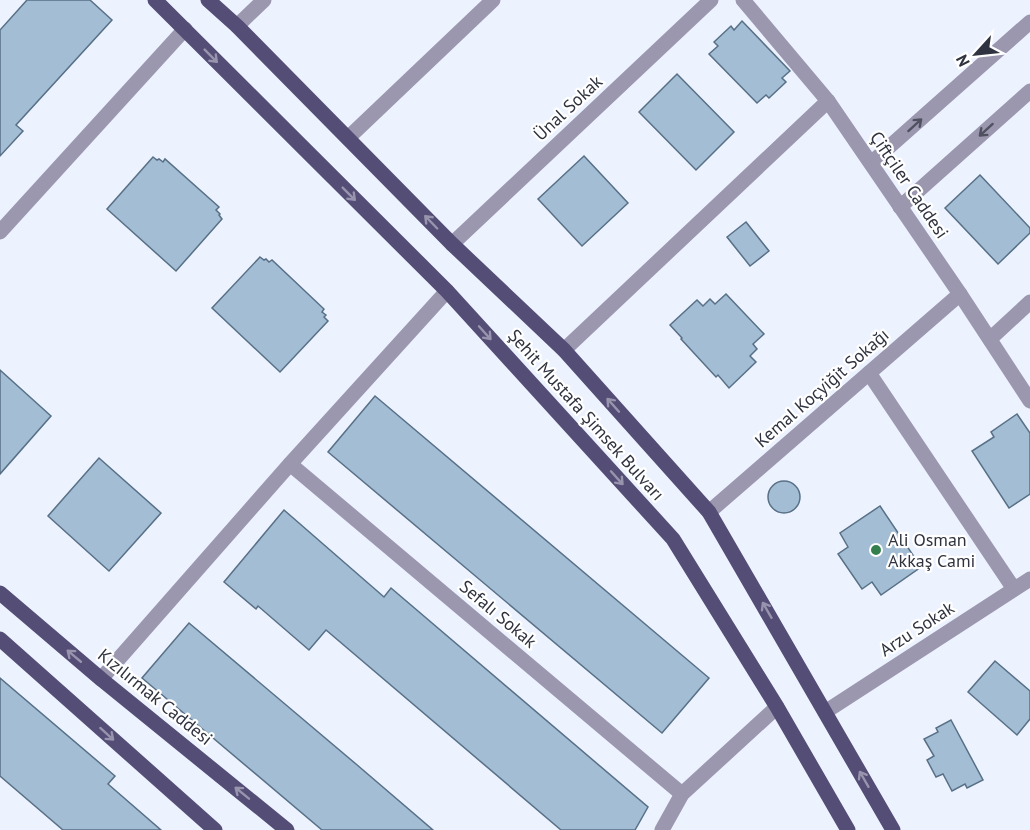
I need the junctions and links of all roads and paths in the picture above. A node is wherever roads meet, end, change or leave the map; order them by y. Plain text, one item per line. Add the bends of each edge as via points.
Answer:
1 (155, 0) edge
2 (208, 0) edge
3 (264, 0) edge
4 (493, 0) edge
5 (711, 0) edge
6 (742, 0) edge
7 (1030, 22) edge
8 (237, 26) junction
9 (185, 29) junction
10 (1030, 91) edge
11 (828, 100) junction
12 (348, 138) junction
13 (871, 164) junction
14 (900, 207) junction
15 (0, 232) edge
16 (452, 244) junction
17 (447, 291) junction
18 (960, 294) junction
19 (1030, 302) edge
20 (990, 339) junction
21 (564, 350) junction
22 (869, 373) junction
23 (1030, 401) edge
24 (290, 464) junction
25 (709, 512) junction
26 (1030, 579) edge
27 (1014, 589) junction
28 (0, 593) edge
29 (0, 639) edge
30 (101, 679) junction
31 (777, 707) junction
32 (825, 711) junction
33 (682, 794) junction
34 (215, 830) edge
35 (287, 830) edge
36 (662, 830) edge
37 (848, 830) edge
38 (893, 830) edge

1 - 9 main road, Şehit Mustafa Şimsek Bulvarı
2 - 8 main road, Şehit Mustafa Şimsek Bulvarı
3 - 8 street
4 - 12 street
5 - 16 street, Ünal Sokak
6 - 11 street, Çiftçiler Caddesi
13 -> 7 street
8 - 12 main road, Şehit Mustafa Şimsek Bulvarı
9 - 15 street
9 -> 17 main road, Şehit Mustafa Şimsek Bulvarı
10 -> 14 street
11 - 13 street, Çiftçiler Caddesi
11 - 21 street
16 -> 12 main road, Şehit Mustafa Şimsek Bulvarı
13 - 14 street, Çiftçiler Caddesi
14 - 18 street, Çiftçiler Caddesi
16 - 21 main road, Şehit Mustafa Şimsek Bulvarı
17 - 24 street
17 -> 31 main road, Şehit Mustafa Şimsek Bulvarı via 672,539
18 - 20 street, Çiftçiler Caddesi
18 - 22 street, Kemal Koçyiğit Sokağı
19 - 20 street
20 - 23 street, Çiftçiler Caddesi
25 -> 21 main road, Şehit Mustafa Şimsek Bulvarı
22 - 25 street, Kemal Koçyiğit Sokağı
22 - 27 street
24 - 30 street
24 - 33 street, Sefalı Sokak
32 -> 25 main road, Şehit Mustafa Şimsek Bulvarı
26 - 27 street, Arzu Sokak
27 - 32 street, Arzu Sokak
30 -> 28 main road, Kızılırmak Caddesi
29 -> 34 main road
35 -> 30 main road, Kızılırmak Caddesi
31 - 33 street
31 - 37 main road, Şehit Mustafa Şimsek Bulvarı
38 -> 32 main road, Şehit Mustafa Şimsek Bulvarı
33 - 36 street

